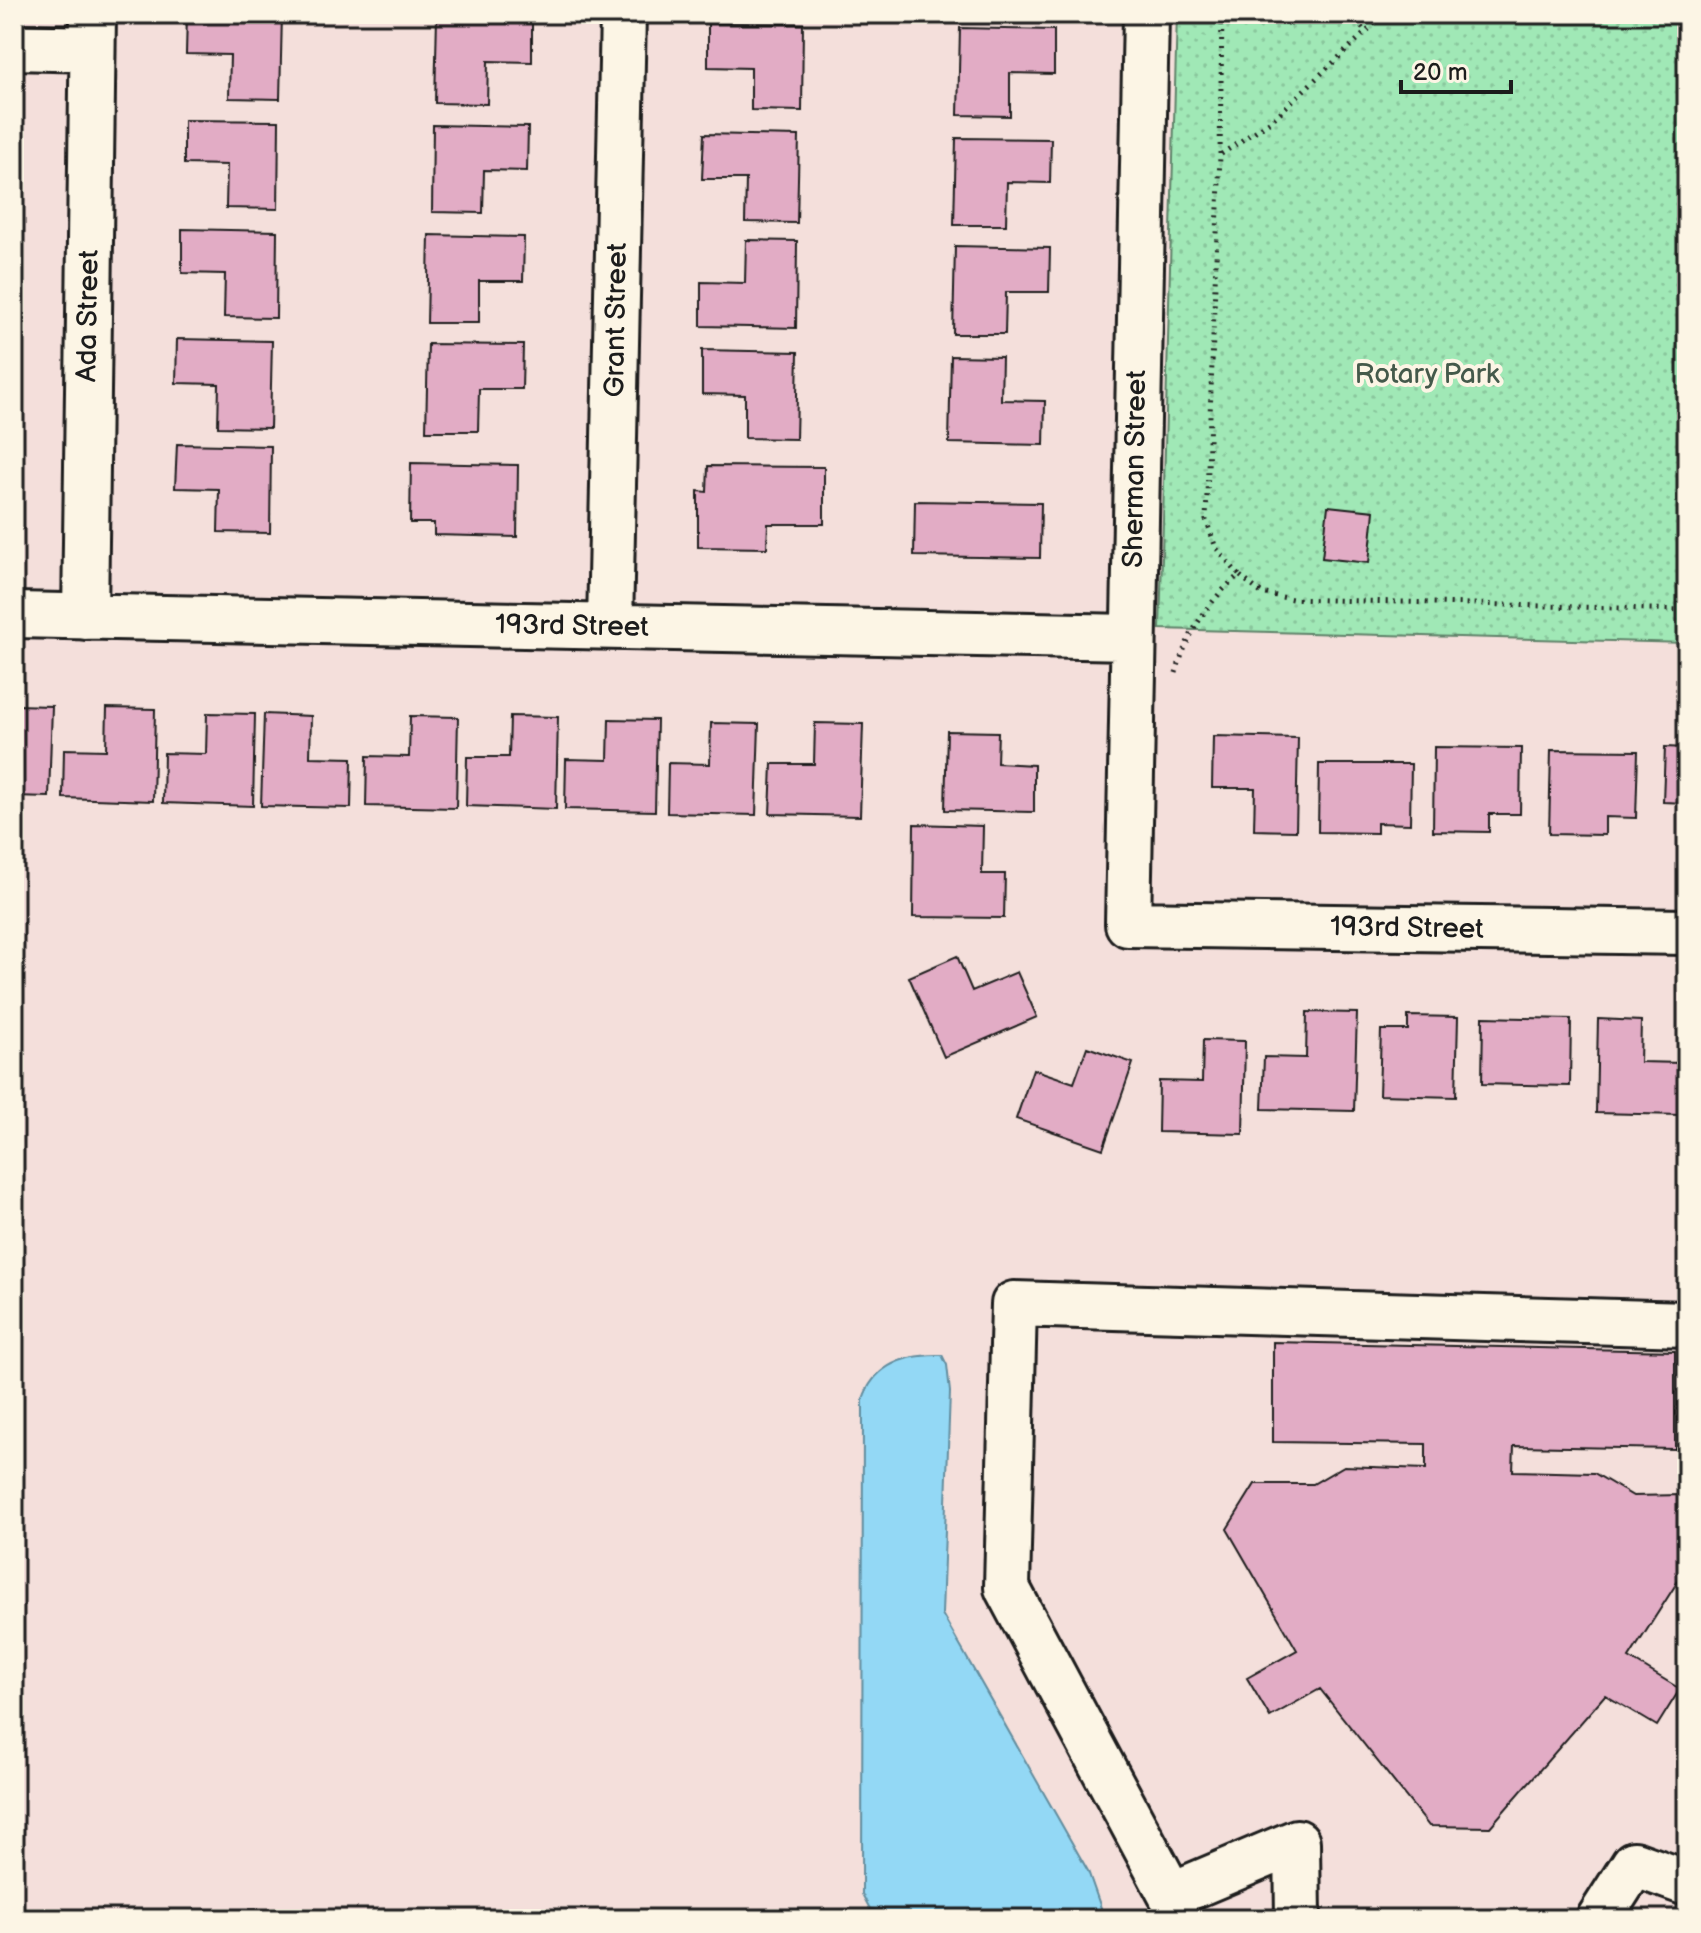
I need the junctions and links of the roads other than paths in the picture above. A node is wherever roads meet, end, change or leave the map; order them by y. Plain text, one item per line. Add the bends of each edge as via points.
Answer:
1 (623, 14) edge
2 (1146, 14) edge
3 (92, 32) edge
4 (14, 47) edge
5 (14, 615) edge
6 (85, 617) junction
7 (610, 626) junction
8 (1131, 637) junction
9 (1128, 924) joint
10 (1687, 932) edge
11 (1687, 1324) edge
12 (1687, 1883) edge
13 (1298, 1919) edge
14 (1599, 1919) edge

1 - 7 street, Grant Street
2 - 8 street, Sherman Street
3 - 4 street
3 - 6 street, Ada Street
5 - 6 street, 193rd Street
6 - 7 street, 193rd Street
7 - 8 street, 193rd Street
8 - 9 street, Sherman Street
9 - 10 street, 193rd Street
11 - 13 street via 1014,1304 1007,1588 1171,1895 1297,1842
12 - 14 street via 1634,1864

